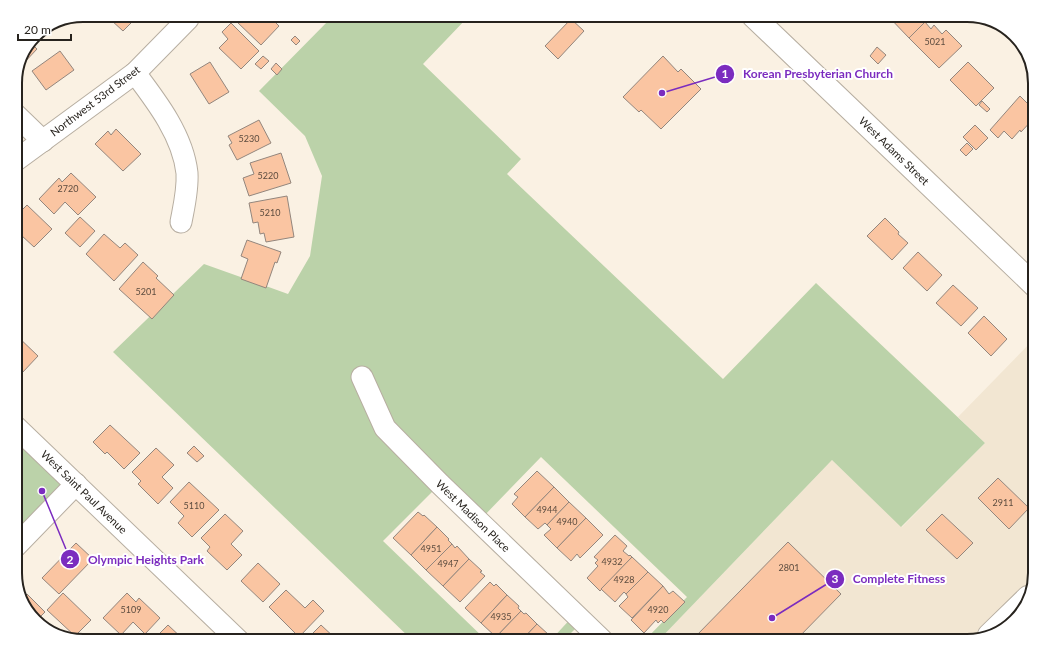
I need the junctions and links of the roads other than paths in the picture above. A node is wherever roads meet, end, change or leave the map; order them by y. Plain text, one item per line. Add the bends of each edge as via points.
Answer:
1 (185, 22) edge
2 (759, 22) edge
3 (135, 73) junction
4 (22, 121) edge
5 (43, 141) junction
6 (22, 156) edge
7 (181, 222) dead end
8 (1028, 279) edge
9 (362, 377) dead end
10 (22, 433) edge
11 (76, 484) junction
12 (22, 541) edge
13 (1019, 605) edge
14 (1003, 622) edge
15 (232, 634) edge
16 (596, 634) edge

1 - 3 street, Northwest 53rd Street
2 - 8 main road, West Adams Street
3 - 5 street, Northwest 53rd Street
3 - 7 street via 170,125 184,159 187,190
4 - 5 street
5 - 6 street, Northwest 53rd Street
9 - 16 street, West Madison Place via 385,428
10 - 11 street, West Saint Paul Avenue
11 - 12 street
11 - 15 street, West Saint Paul Avenue
13 - 14 main road

